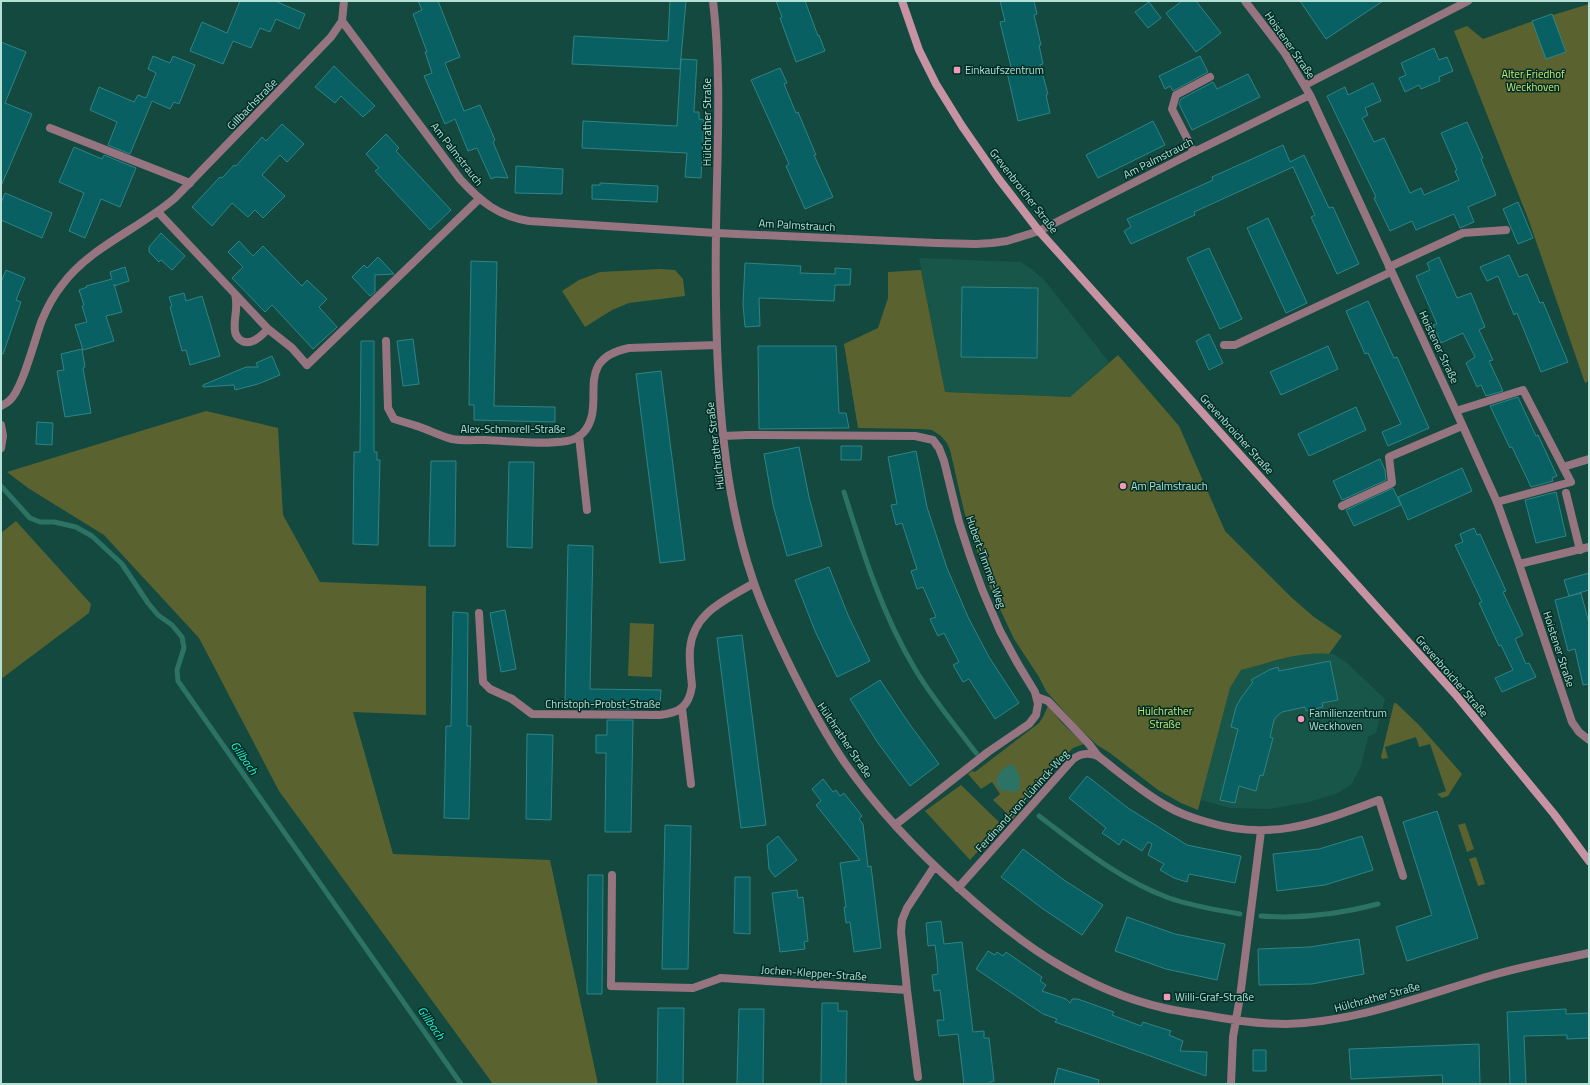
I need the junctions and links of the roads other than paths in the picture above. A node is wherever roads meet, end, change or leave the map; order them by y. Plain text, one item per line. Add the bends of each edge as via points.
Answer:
1 (344, 1) edge
2 (713, 1) edge
3 (902, 1) edge
4 (1245, 1) edge
5 (1468, 1) edge
6 (1453, 4) edge
7 (342, 21) junction
8 (1210, 77) dead end
9 (1305, 85) junction
10 (1310, 95) junction
11 (50, 128) dead end
12 (1194, 152) junction
13 (190, 183) junction
14 (478, 199) junction
15 (158, 212) junction
16 (1506, 230) dead end
17 (1039, 231) junction
18 (716, 233) junction
19 (1390, 270) junction
20 (235, 293) junction
21 (268, 328) junction
22 (386, 341) dead end
23 (717, 345) junction
24 (1224, 345) dead end
25 (1, 406) edge
26 (1456, 411) junction
27 (1, 425) edge
28 (1462, 426) junction
29 (579, 436) junction
30 (723, 436) junction
31 (1, 448) edge
32 (1589, 459) edge
33 (1563, 467) junction
34 (1566, 493) dead end
35 (1497, 502) junction
36 (1342, 506) dead end
37 (587, 510) dead end
38 (1589, 547) edge
39 (1580, 550) junction
40 (1519, 564) junction
41 (754, 583) junction
42 (479, 613) dead end
43 (1037, 697) junction
44 (682, 708) junction
45 (1589, 740) edge
46 (1098, 756) junction
47 (691, 784) dead end
48 (895, 825) junction
49 (1261, 831) junction
50 (1589, 860) edge
51 (934, 867) junction
52 (612, 875) dead end
53 (1403, 876) dead end
54 (958, 888) junction
55 (1589, 953) edge
56 (907, 990) junction
57 (1236, 1020) junction
58 (918, 1077) dead end
59 (1231, 1084) edge

1 - 7 street, Gillbachstraße
2 - 18 street, Hülchrather Straße via 719,106
3 - 17 main road, Grevenbroicher Straße via 919,50 936,84 998,178
4 - 9 street, Hoistener Straße via 1284,52
5 - 6 street
6 - 9 street
7 - 13 street, Gillbachstraße via 331,37
7 - 14 street, Am Palmstrauch via 460,179
8 - 12 street via 1176,95 1172,109
9 - 10 street, Hoistener Straße
10 - 12 street, Am Palmstrauch
10 - 19 street, Hoistener Straße
11 - 13 street
12 - 17 street, Am Palmstrauch
13 - 15 street, Gillbachstraße
14 - 18 street, Am Palmstrauch via 505,215 529,221
14 - 21 street via 307,365 292,348
15 - 20 street
15 - 25 street, Gillbachstraße via 87,259 61,286 42,320 19,386 10,401
16 - 19 street via 1463,233
17 - 18 street, Am Palmstrauch via 1006,241 976,244
17 - 50 main road, Grevenbroicher Straße via 1455,694
18 - 23 street, Hülchrather Straße
19 - 24 street via 1235,345
19 - 26 street, Hoistener Straße
20 - 21 street
20 - 21 street via 235,331 238,337 244,342 251,342
22 - 29 street, Alex-Schmorell-Straße via 388,408 394,419 453,439 542,442 566,441
23 - 29 street, Alex-Schmorell-Straße via 629,348 606,357 595,373 590,421
23 - 30 street, Hülchrather Straße
26 - 28 street, Hoistener Straße
26 - 33 street via 1523,390
27 - 31 street
28 - 35 street, Hoistener Straße
28 - 36 street via 1389,457 1392,483
29 - 37 street
30 - 41 street, Hülchrather Straße via 733,506
30 - 43 street, Hubert-Timmer-Weg via 909,436 933,440 944,461 959,522 982,589 1000,631
32 - 33 street
33 - 35 street via 1571,482
34 - 39 street
35 - 40 street, Hoistener Straße
38 - 39 street
39 - 40 street
40 - 45 street, Hoistener Straße via 1572,722
41 - 44 street via 708,610 697,624 690,647 692,686 689,698
41 - 48 street, Hülchrather Straße via 810,707 845,763
42 - 44 street, Christoph-Probst-Straße via 483,682 490,689 512,698 532,714 660,716 672,714
43 - 46 street via 1048,701
43 - 48 street via 1036,715 1029,724 988,752
44 - 47 street
46 - 49 street via 1145,792 1188,817 1240,830
46 - 54 street, Ferdinand-von-Lüninck-Weg via 1085,754 1073,759
48 - 51 street, Hülchrather Straße
49 - 53 street via 1298,827 1325,820 1379,800
49 - 57 street
51 - 54 street, Hülchrather Straße
51 - 56 street via 902,920
52 - 56 street, Jochen-Klepper-Straße via 611,986 693,988 721,978
54 - 57 street, Hülchrather Straße via 1037,952 1084,980 1164,1008
55 - 57 street, Hülchrather Straße via 1496,974 1336,1020 1285,1024
56 - 58 street
57 - 59 street

